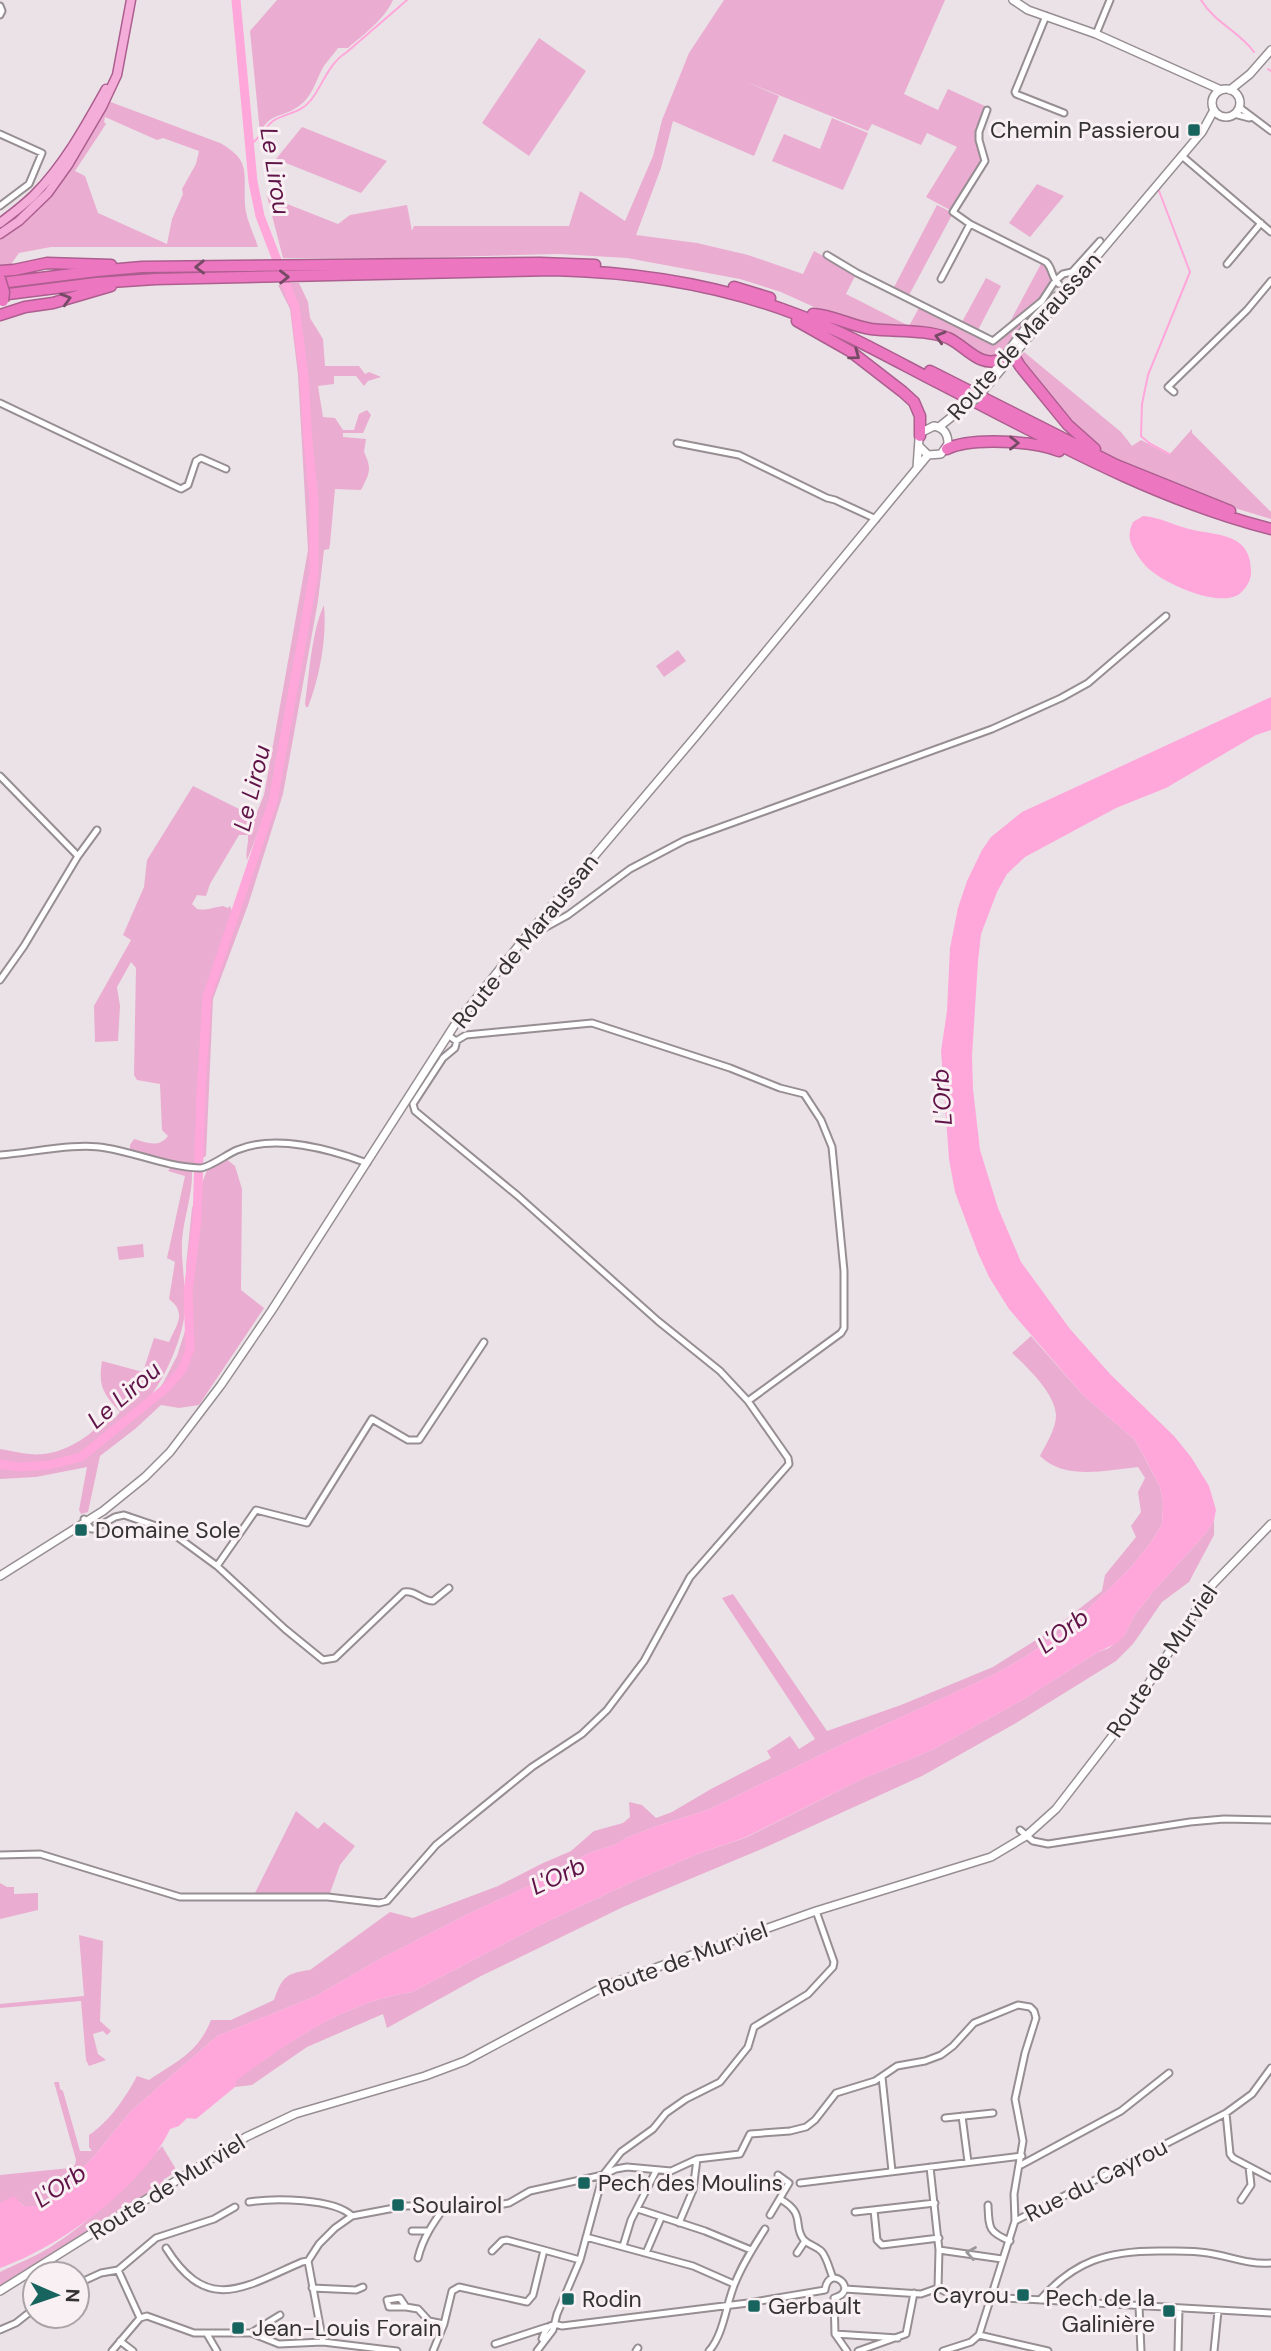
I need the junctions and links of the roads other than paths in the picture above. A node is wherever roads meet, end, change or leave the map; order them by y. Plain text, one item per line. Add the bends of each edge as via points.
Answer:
1 (131, 0) edge
2 (1013, 0) edge
3 (1110, 0) edge
4 (0, 6) edge
5 (0, 15) edge
6 (1046, 16) junction
7 (1096, 34) junction
8 (1271, 50) edge
9 (121, 58) junction
10 (1250, 74) junction
11 (1198, 81) junction
12 (1221, 90) junction
13 (1230, 90) junction
14 (1238, 97) junction
15 (1213, 98) junction
16 (1239, 107) junction
17 (987, 110) dead end
18 (1214, 110) junction
19 (1064, 113) dead end
20 (1234, 114) junction
21 (1222, 116) junction
22 (1252, 118) junction
23 (1271, 131) edge
24 (1202, 132) junction
25 (0, 134) edge
26 (1182, 156) junction
27 (0, 206) edge
28 (0, 223) edge
29 (1261, 223) junction
30 (970, 224) junction
31 (1271, 232) edge
32 (0, 234) edge
33 (1100, 241) dead end
34 (1109, 243) junction
35 (827, 255) dead end
36 (1227, 264) dead end
37 (142, 267) junction
38 (0, 271) edge
39 (309, 271) junction
40 (258, 272) junction
41 (155, 279) junction
42 (941, 279) dead end
43 (0, 281) edge
44 (1271, 281) edge
45 (1057, 282) junction
46 (1069, 286) junction
47 (1062, 292) junction
48 (752, 300) junction
49 (1, 302) edge
50 (813, 314) junction
51 (0, 315) edge
52 (1014, 356) junction
53 (1001, 359) junction
54 (981, 390) junction
55 (1174, 392) dead end
56 (0, 403) edge
57 (960, 412) junction
58 (939, 427) junction
59 (947, 435) junction
60 (920, 441) junction
61 (677, 443) dead end
62 (947, 449) junction
63 (929, 455) junction
64 (226, 469) dead end
65 (916, 469) junction
66 (1140, 480) junction
67 (876, 519) junction
68 (1271, 523) edge
69 (1271, 530) edge
70 (1166, 616) dead end
71 (0, 776) edge
72 (97, 830) dead end
73 (78, 856) junction
74 (524, 939) junction
75 (0, 980) edge
76 (448, 1035) junction
77 (457, 1040) junction
78 (0, 1155) edge
79 (367, 1163) junction
80 (484, 1342) dead end
81 (748, 1401) junction
82 (85, 1520) junction
83 (1271, 1524) edge
84 (217, 1566) junction
85 (0, 1574) edge
86 (449, 1588) dead end
87 (1271, 1820) edge
88 (1023, 1833) junction
89 (0, 1854) edge
90 (816, 1911) junction
91 (1271, 2068) edge
92 (1168, 2073) dead end
93 (882, 2077) junction
94 (993, 2113) dead end
95 (1226, 2113) junction
96 (962, 2116) junction
97 (945, 2118) dead end
98 (1022, 2156) junction
99 (697, 2159) junction
100 (968, 2162) junction
101 (1021, 2165) junction
102 (930, 2167) junction
103 (1249, 2167) junction
104 (656, 2171) junction
105 (892, 2171) junction
106 (603, 2175) junction
107 (778, 2175) dead end
108 (1271, 2178) edge
109 (800, 2183) dead end
110 (780, 2199) junction
111 (1241, 2200) dead end
112 (249, 2202) dead end
113 (934, 2203) junction
114 (446, 2205) junction
115 (988, 2205) dead end
116 (235, 2207) dead end
117 (638, 2208) junction
118 (874, 2210) junction
119 (855, 2212) dead end
120 (770, 2215) dead end
121 (352, 2216) junction
122 (660, 2218) junction
123 (1015, 2221) junction
124 (679, 2223) junction
125 (765, 2229) dead end
126 (412, 2231) dead end
127 (428, 2231) junction
128 (586, 2237) junction
129 (939, 2238) junction
130 (805, 2241) junction
131 (1010, 2241) junction
132 (623, 2246) junction
133 (166, 2248) dead end
134 (544, 2250) junction
135 (751, 2250) junction
136 (939, 2250) junction
137 (492, 2251) dead end
138 (646, 2253) junction
139 (797, 2253) dead end
140 (418, 2258) dead end
141 (1002, 2259) junction
142 (580, 2260) junction
143 (308, 2262) junction
144 (1271, 2263) edge
145 (118, 2270) junction
146 (91, 2277) edge
147 (832, 2278) junction
148 (734, 2284) junction
149 (363, 2287) dead end
150 (312, 2288) junction
151 (938, 2288) junction
152 (1052, 2288) junction
153 (845, 2289) junction
154 (825, 2290) junction
155 (0, 2291) edge
156 (914, 2293) junction
157 (989, 2297) junction
158 (834, 2298) junction
159 (1040, 2300) junction
160 (1059, 2301) junction
161 (727, 2305) junction
162 (1139, 2306) junction
163 (406, 2307) dead end
164 (1179, 2308) junction
165 (1218, 2311) junction
166 (1271, 2313) edge
167 (281, 2315) dead end
168 (140, 2318) junction
169 (21, 2319) edge
170 (444, 2324) junction
171 (556, 2324) junction
172 (547, 2327) junction
173 (0, 2330) edge
174 (251, 2333) junction
175 (207, 2334) junction
176 (527, 2334) junction
177 (835, 2334) junction
178 (979, 2335) junction
179 (545, 2337) junction
180 (898, 2338) junction
181 (120, 2341) junction
182 (323, 2342) junction
183 (495, 2344) dead end
184 (278, 2348) edge
185 (538, 2350) edge
186 (112, 2351) edge
187 (133, 2351) edge
188 (217, 2351) edge
189 (397, 2351) edge
190 (433, 2351) edge
191 (709, 2351) edge
192 (847, 2351) edge
193 (858, 2351) edge
194 (943, 2351) edge
195 (1048, 2351) edge
196 (1141, 2351) edge
197 (1178, 2351) edge
198 (1214, 2351) edge

1 - 9 main road
2 - 6 main road
3 - 7 street
4 - 5 street
6 - 7 main road
6 - 19 street via 1015,92
7 - 11 main road
8 - 10 main road
9 - 28 main road via 48,179
9 - 32 main road via 108,96 58,180 34,208
10 - 13 main road
10 - 14 main road
11 - 12 main road
11 - 15 main road
12 - 13 main road
12 - 15 main road
13 - 14 main road
14 - 16 main road
15 - 18 main road
16 - 20 main road
16 - 22 street
17 - 30 street via 979,132 985,161 953,212
18 - 21 main road
18 - 24 main road
20 - 21 main road
20 - 22 street
21 - 24 main road
22 - 23 street
24 - 26 main road
25 - 27 street via 42,153 29,184
26 - 29 street
26 - 34 main road
29 - 31 street
29 - 36 street
30 - 42 street
30 - 45 street via 1046,262
33 - 45 street
34 - 46 main road, Route de Maraussan
34 - 52 main road, Route de Maraussan
35 - 45 street via 993,341 1042,301
37 - 38 highway via 47,263
40 -> 37 highway
37 - 43 highway
39 - 40 highway
39 - 48 highway via 591,271 680,282
39 - 50 highway via 540,263 608,266 703,280
40 - 41 highway
41 - 49 highway via 96,283
51 -> 41 highway via 121,283
43 - 49 highway, bridge
44 - 55 street via 1168,387
45 - 46 street
45 - 47 street
46 - 47 main road, Route de Maraussan
47 - 53 main road, Route de Maraussan
48 -> 60 highway via 821,333 904,392 920,416
48 - 66 highway via 863,344
53 -> 50 highway via 981,360 940,335 871,329
50 - 66 highway
52 - 54 main road, Route de Maraussan
52 - 66 highway via 1087,444 1135,470
53 - 54 main road, Route de Maraussan
54 - 57 main road, Route de Maraussan, bridge
56 - 64 street via 181,489 188,485 196,460
57 - 58 main road, Route de Maraussan
57 - 59 main road, Route de Maraussan
58 - 59 main road
58 - 60 main road via 926,429
59 - 62 main road
60 - 63 main road
60 - 65 main road, Route de Maraussan
61 - 67 street via 739,455
62 - 63 main road
62 -> 66 highway via 958,444 1034,443 1125,482
63 - 65 main road, Route de Maraussan
65 - 67 main road, Route de Maraussan
66 - 68 highway
66 - 69 highway via 1218,514
67 - 74 main road, Route de Maraussan
70 - 74 street via 1088,683 1061,698 992,729 685,840 629,869 568,915
71 - 73 street
72 - 73 street
73 - 75 street
74 - 76 main road, Route de Maraussan
76 - 77 street
76 - 79 main road, Route de Maraussan
77 - 81 street via 413,1104 415,1111 720,1371
77 - 81 street via 466,1035 592,1023 804,1094 832,1147 844,1271 844,1328
78 - 79 street via 92,1146 203,1168 237,1150 279,1142
79 - 82 main road, Route de Maraussan via 221,1385 176,1444
80 - 84 street via 419,1440 408,1440 372,1419 307,1523 256,1510
81 - 89 street via 789,1464 690,1577 644,1661 607,1710 436,1845 387,1901 180,1897 40,1854
82 - 84 street via 94,1529 124,1515 168,1530
82 - 85 main road, Route de Maraussan
83 - 88 main road, Route de Murviel via 1213,1584 1127,1717 1056,1809
84 - 86 street via 323,1660 335,1658 404,1592 433,1601
87 - 88 street via 1190,1822 1048,1844
88 - 90 main road, Route de Murviel via 991,1857
90 - 106 street via 834,1962 822,1981 754,2027 748,2047 720,2082 666,2113 653,2129 621,2152
90 - 155 main road, Route de Murviel via 607,1985 465,2061 347,2098 246,2137
91 - 95 street, Rue du Cayrou via 1252,2094
92 - 101 street via 1121,2111
93 - 98 street via 897,2066 941,2055 984,2018 1018,2005 1030,2007 1036,2018 1015,2099
93 - 99 street via 836,2093 806,2127 750,2134 740,2154
93 - 105 street
94 - 96 street
95 - 103 street via 1230,2154
95 - 123 street, Rue du Cayrou
96 - 97 street
96 - 100 street
98 - 100 street
98 - 101 street
99 - 104 street via 677,2169
99 - 124 street via 693,2190
100 - 102 street
101 - 123 street via 1014,2194
102 - 105 street
102 - 113 street
103 - 108 street
103 - 111 street via 1251,2185
104 - 106 street via 627,2167
104 - 117 street
105 - 109 street
106 - 114 street via 530,2192 509,2203
106 - 128 street
107 - 110 street via 789,2183
110 - 120 street
110 - 130 street via 792,2206
112 - 121 street via 292,2199 344,2209
113 - 118 street
113 - 129 street
114 - 121 street via 405,2206
114 - 127 street
115 - 131 street via 992,2233
116 - 145 street via 156,2238
117 - 122 street
117 - 132 street
118 - 119 street
118 - 129 street via 877,2240 882,2245
121 - 143 street via 319,2244
122 - 124 street
122 - 138 street
123 - 131 street, Rue du Cayrou
124 - 135 street
125 - 135 street
126 - 127 street
127 - 140 street
128 - 132 street
128 - 142 street
129 - 136 street
130 - 139 street
130 - 147 street via 822,2252
131 - 141 street, Rue du Cayrou
132 - 138 street
133 - 143 street via 192,2280 221,2290 245,2286
134 - 137 street via 507,2240
134 - 142 street
134 - 170 street via 531,2300 459,2287 452,2291
135 - 148 street
141 -> 136 street
136 - 151 street
138 - 148 street
141 - 157 street, Rue du Cayrou
142 - 171 street
143 - 150 street
144 - 152 street via 1196,2251 1125,2251 1089,2262
145 - 146 street
145 - 168 street
147 - 153 street via 841,2280
147 - 154 street
148 - 161 street
149 - 150 street
150 - 182 street
151 - 156 street
151 - 157 street via 952,2295
152 - 159 street
152 - 160 street
153 - 156 street
153 - 158 street
154 - 158 street
154 - 161 street
156 - 180 street via 908,2330
157 - 159 street
157 - 178 street, Rue du Cayrou
158 - 177 street
159 - 160 street
160 - 162 street
161 - 171 street
161 - 191 street
162 - 164 street
162 - 196 street
163 - 170 street
164 - 165 street
164 - 197 street
165 - 166 street
165 - 198 street
167 - 174 street
168 - 175 street via 147,2316 187,2332
168 - 181 street
169 - 173 street
170 - 190 street
171 - 172 street
171 - 179 street
172 - 176 street
172 - 179 street
174 - 175 street
174 - 184 street
175 - 188 street
176 - 179 street
176 - 183 street
177 - 180 street
177 - 192 street
178 - 194 street
178 - 195 street
179 - 185 street
180 - 193 street
181 - 186 street
181 - 187 street
182 - 184 street
182 - 189 street

